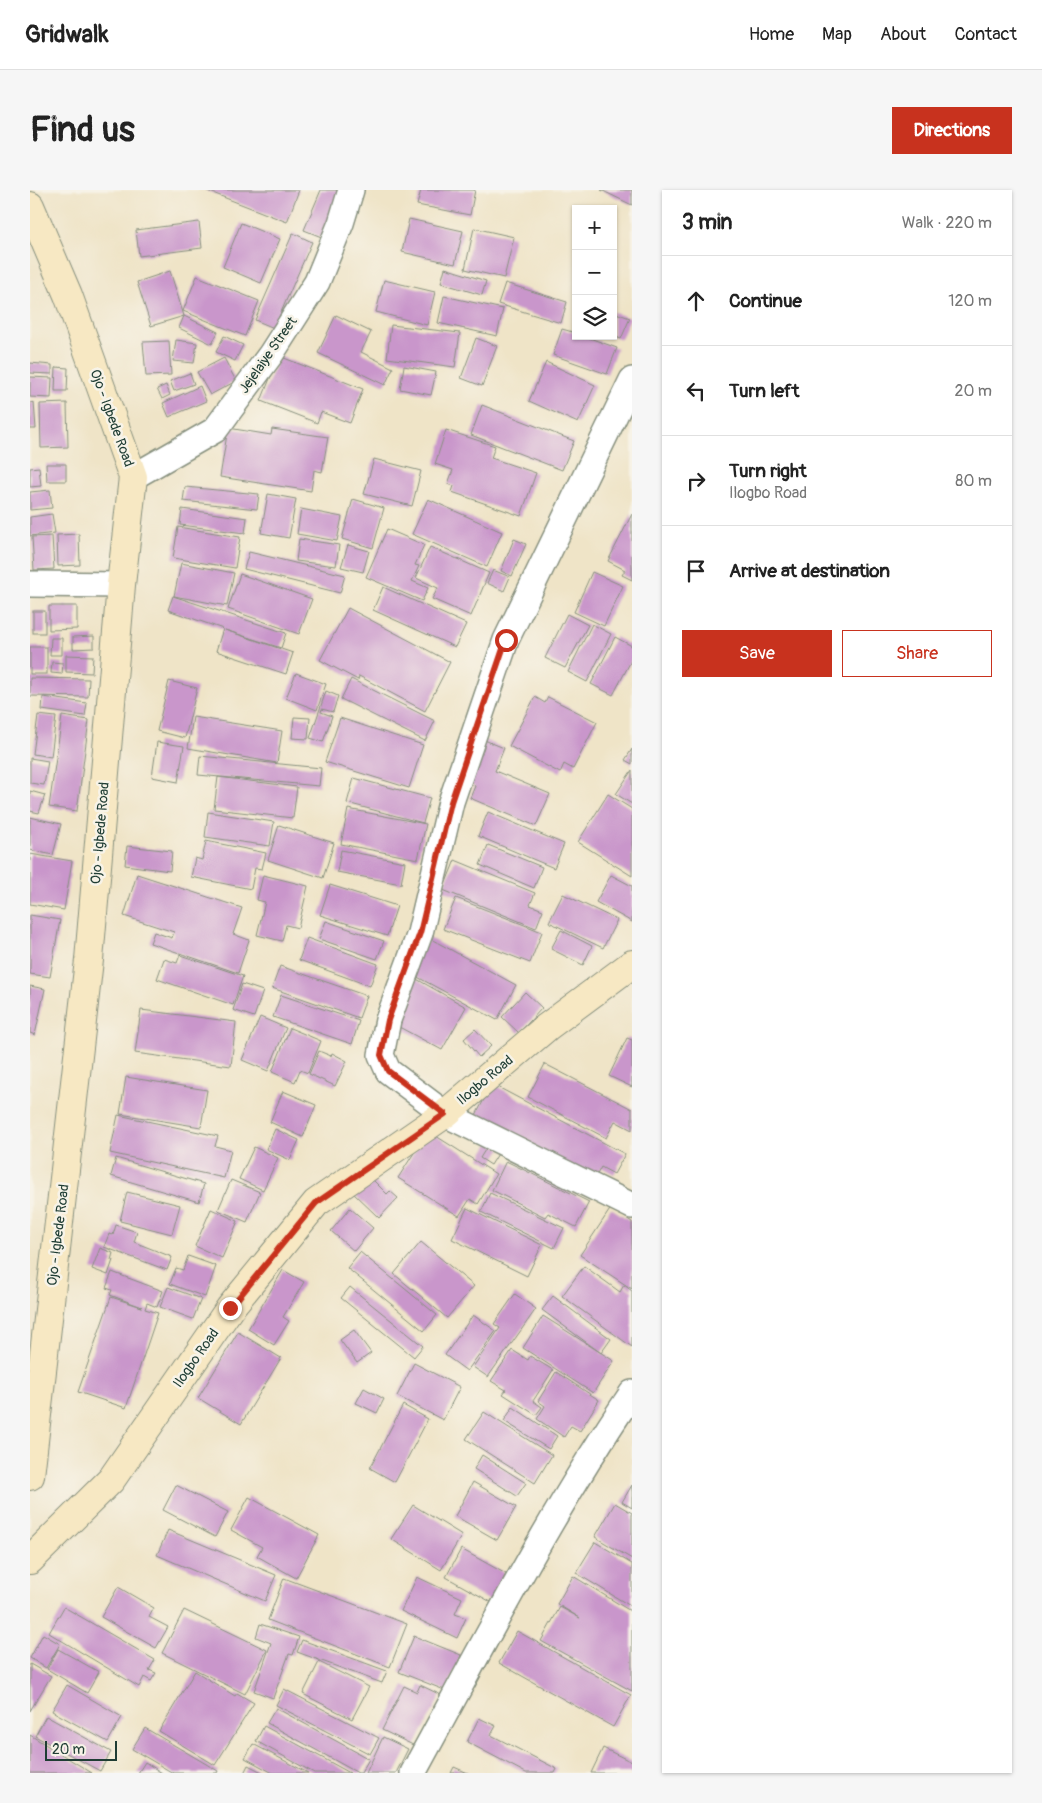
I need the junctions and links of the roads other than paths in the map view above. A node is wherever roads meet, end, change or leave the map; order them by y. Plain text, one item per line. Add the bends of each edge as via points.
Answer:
1 (351, 190) edge
2 (30, 206) edge
3 (632, 380) edge
4 (133, 477) junction
5 (30, 584) edge
6 (121, 585) junction
7 (632, 964) edge
8 (445, 1114) junction
9 (632, 1206) edge
10 (632, 1393) edge
11 (30, 1476) edge
12 (30, 1560) edge
13 (413, 1773) edge

1 - 4 street, Jejelaiye Street via 317,282 271,354 215,430
2 - 4 main road, Ojo - Igbede Road via 68,294
3 - 8 street via 506,640 451,802 420,933 388,1020 381,1055 388,1071
4 - 6 main road, Ojo - Igbede Road
5 - 6 street
6 - 11 main road, Ojo - Igbede Road via 89,960
7 - 8 main road, Ilogbo Road via 547,1027
8 - 9 street
8 - 12 main road, Ilogbo Road via 316,1203 230,1308 111,1480
10 - 13 street via 563,1499

